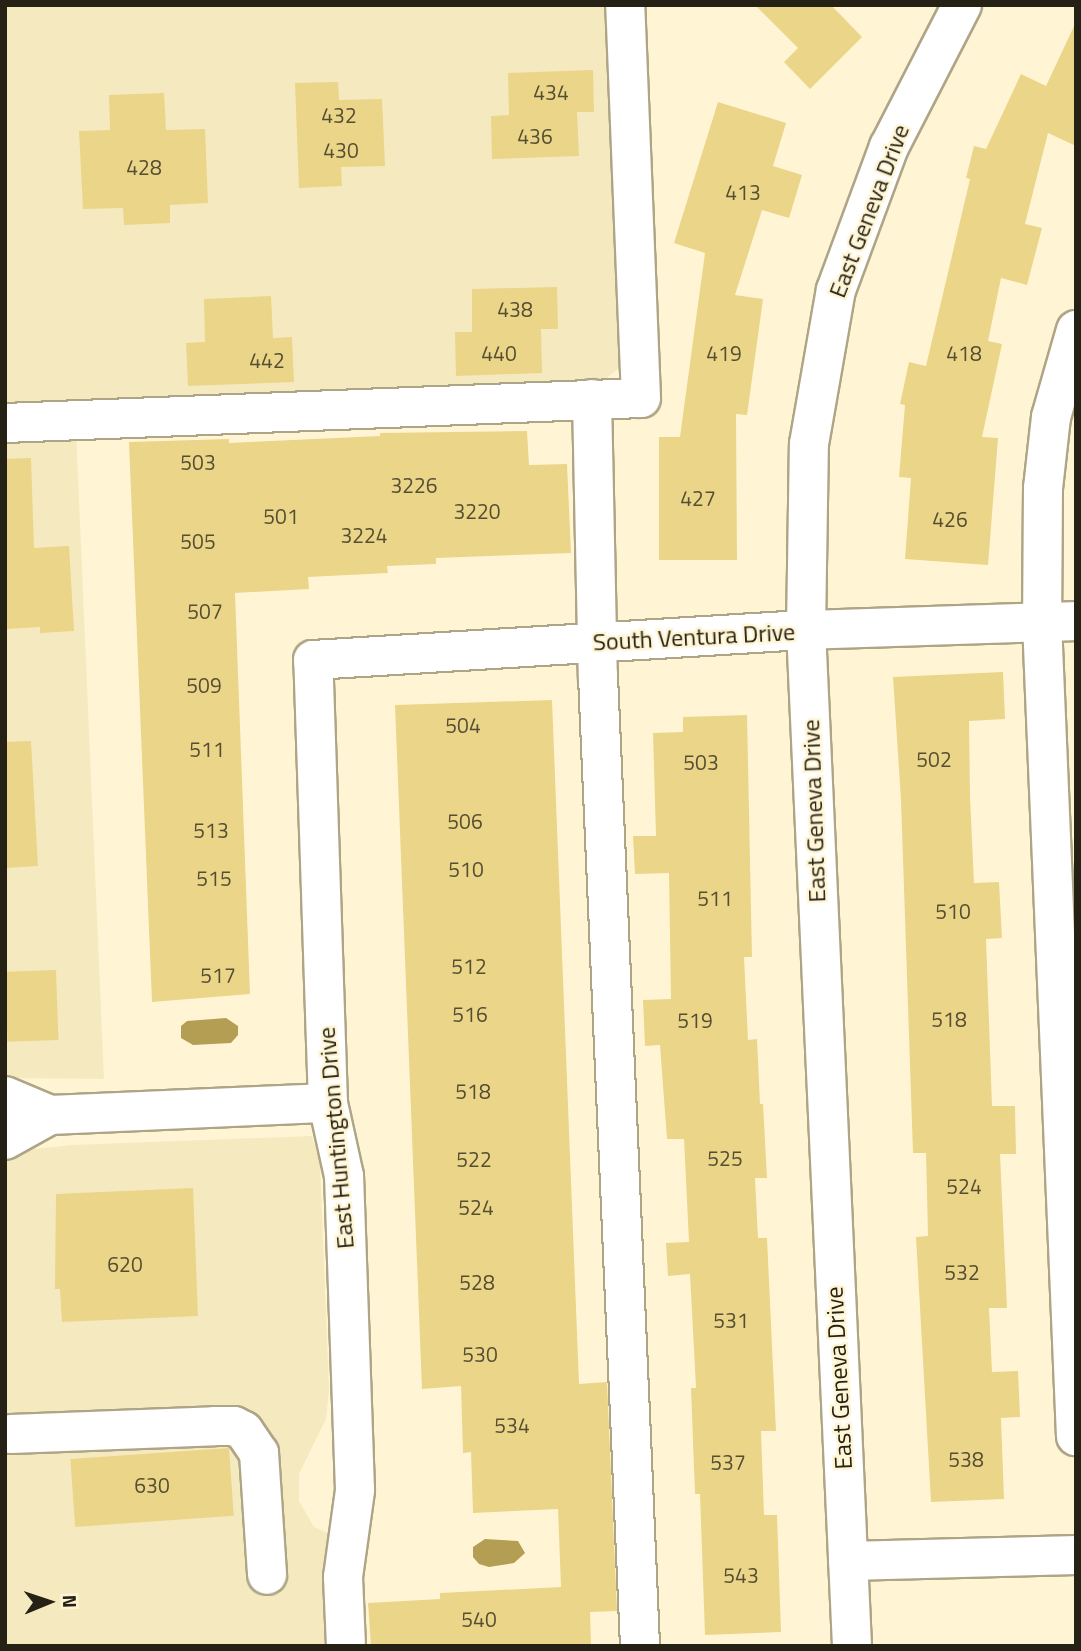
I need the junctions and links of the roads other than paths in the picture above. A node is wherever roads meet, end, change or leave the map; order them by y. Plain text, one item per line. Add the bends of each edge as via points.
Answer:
1 (625, 5) edge
2 (962, 5) edge
3 (1076, 330) edge
4 (592, 400) junction
5 (5, 423) edge
6 (1059, 621) edge
7 (806, 630) junction
8 (597, 643) junction
9 (313, 660) joint
10 (5, 1096) edge
11 (328, 1103) junction
12 (50, 1115) junction
13 (5, 1140) edge
14 (11, 1434) dead end
15 (1076, 1436) edge
16 (1076, 1555) edge
17 (848, 1562) junction
18 (267, 1576) dead end
19 (346, 1646) edge
20 (640, 1646) edge
21 (852, 1646) edge

1 - 4 street via 641,398
2 - 7 street, East Geneva Drive via 888,147 836,290 808,444
3 - 6 street via 1051,417 1043,488
4 - 5 street
4 - 8 street
6 - 7 street, South Ventura Drive
6 - 15 street
7 - 8 street, South Ventura Drive
7 - 17 street, East Geneva Drive
8 - 9 street, South Ventura Drive
8 - 20 street
9 - 11 street, East Huntington Drive
10 - 12 street
11 - 12 street
11 - 19 street, East Huntington Drive via 344,1176 355,1490 343,1577
12 - 13 street
14 - 18 street via 215,1426 244,1431 259,1453
16 - 17 street
17 - 21 street, East Geneva Drive

